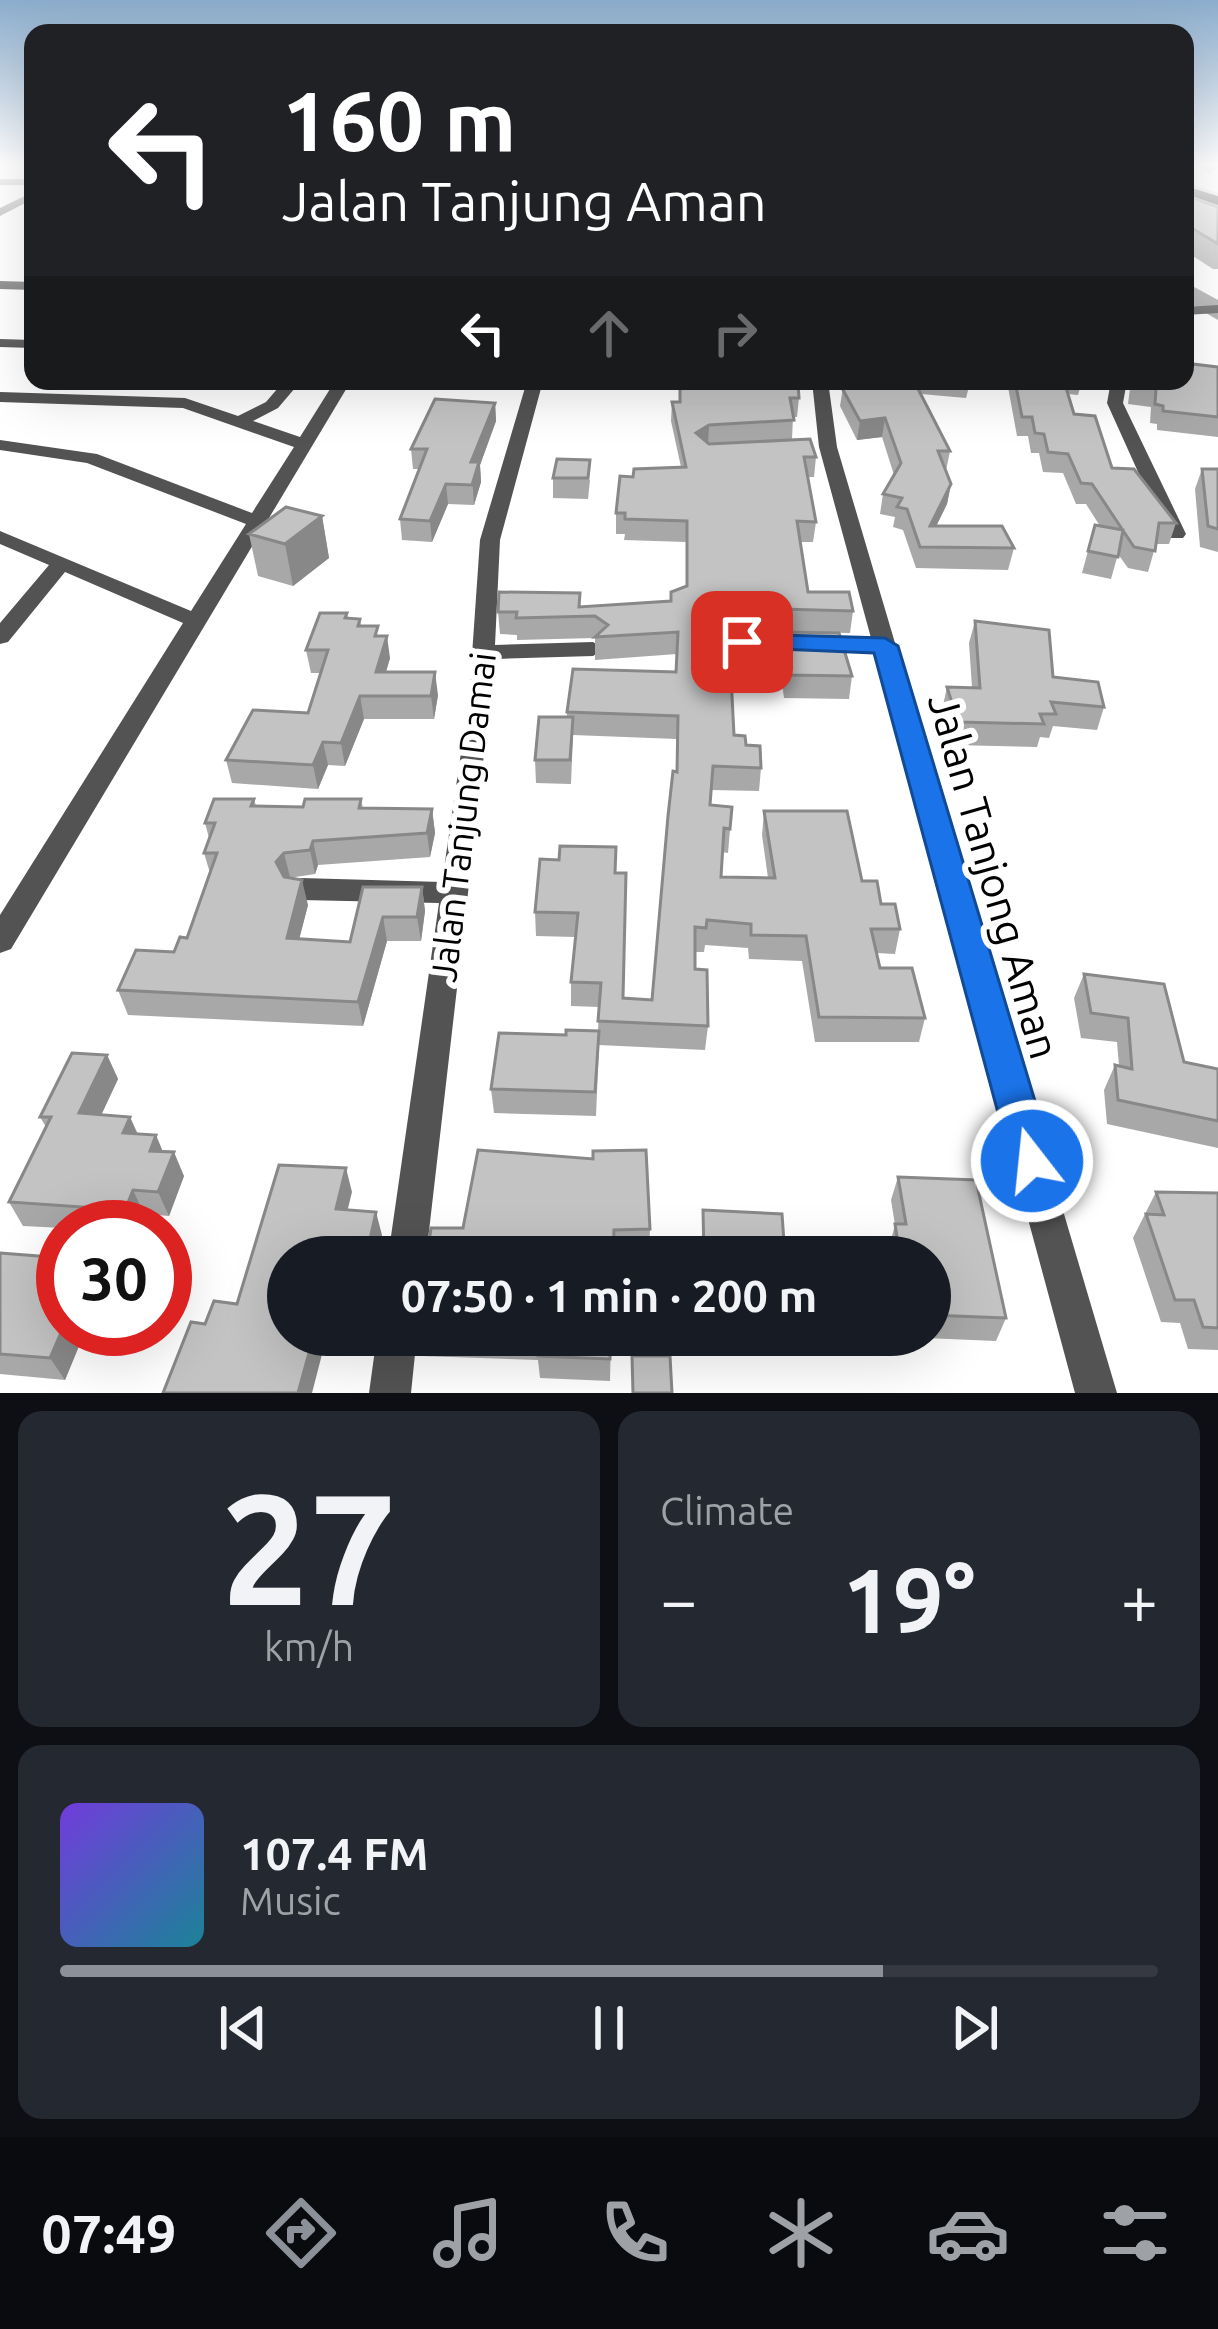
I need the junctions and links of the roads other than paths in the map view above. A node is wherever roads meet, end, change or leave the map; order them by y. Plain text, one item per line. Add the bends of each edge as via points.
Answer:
1 (285, 390) edge
2 (338, 390) edge
3 (532, 390) edge
4 (816, 390) edge
5 (1118, 390) edge
6 (0, 397) edge
7 (24, 398) junction
8 (0, 412) edge
9 (239, 422) junction
10 (0, 446) edge
11 (305, 446) junction
12 (256, 521) junction
13 (1176, 534) edge
14 (0, 538) edge
15 (60, 565) junction
16 (196, 621) junction
17 (0, 637) edge
18 (742, 642) dead end
19 (885, 646) junction
20 (593, 649) edge
21 (483, 652) junction
22 (301, 889) edge
23 (455, 893) junction
24 (0, 941) edge
25 (410, 1236) edge
26 (394, 1356) edge
27 (390, 1393) edge
28 (1096, 1393) edge

1 - 9 street
2 - 11 street
3 - 21 street, Jalan Tanjung Damai via 490,540
4 - 19 street, Jalan Tanjong Aman via 819,448
5 - 13 street via 1115,403
6 - 7 street
7 - 8 street
7 - 9 street via 185,404
9 - 11 street
10 - 12 street via 91,458
11 - 12 street
12 - 16 street
14 - 15 street
15 - 16 street
15 - 17 street
16 - 24 street
18 - 19 street
19 - 28 street, Jalan Tanjong Aman
20 - 21 street
21 - 23 street, Jalan Tanjung Damai
22 - 23 street
23 - 25 street, Jalan Tanjung Damai
26 - 27 street

